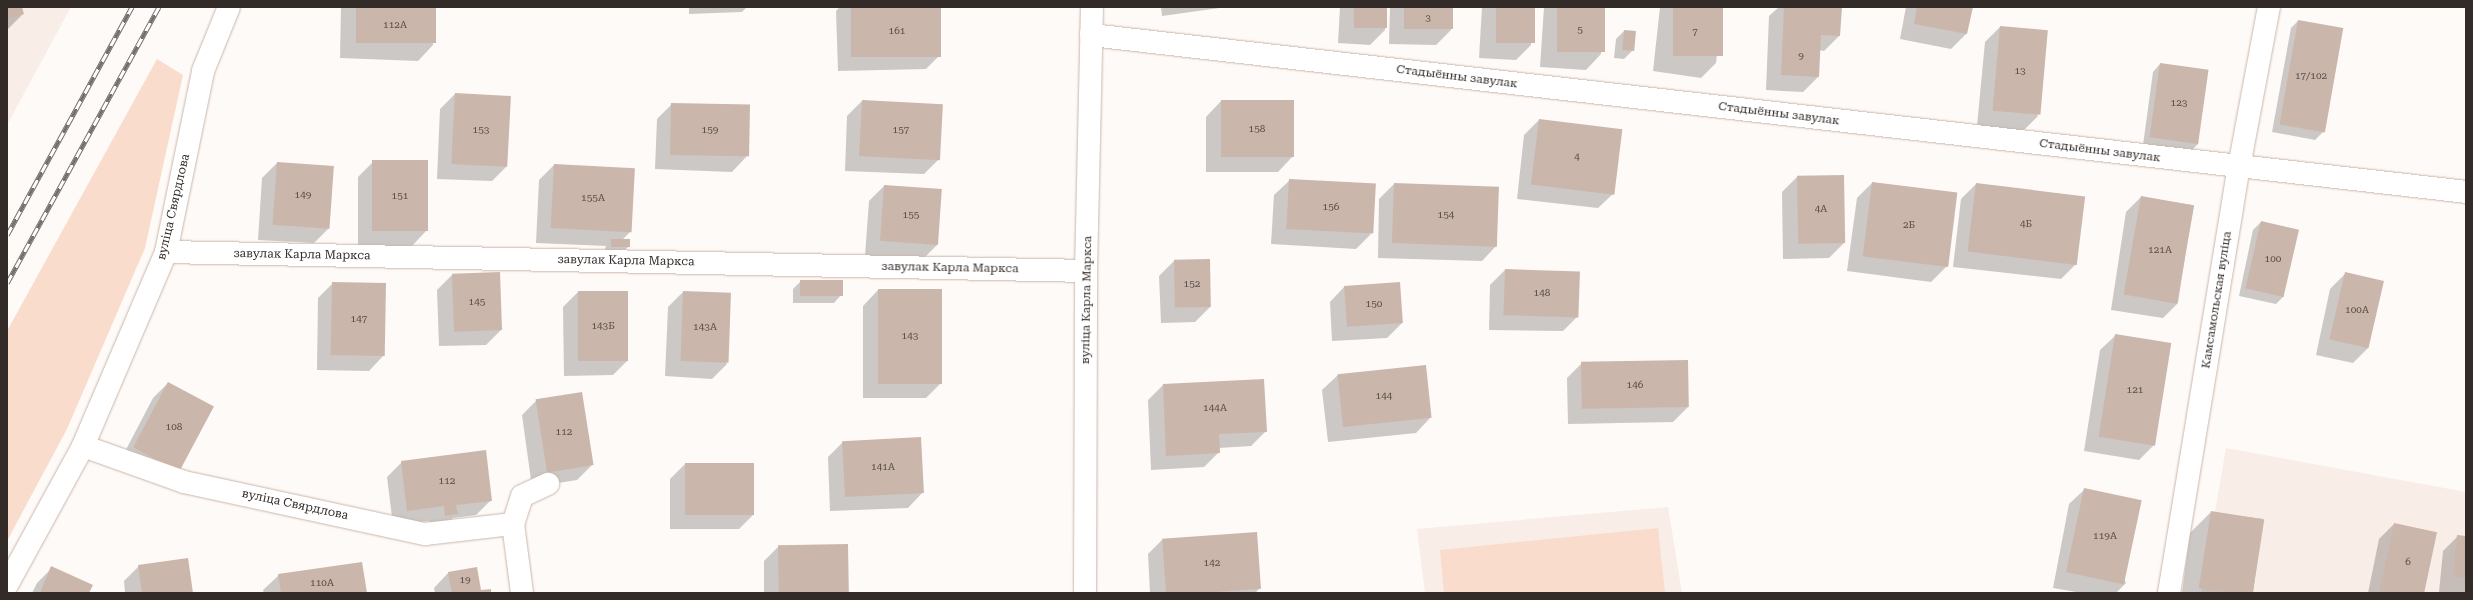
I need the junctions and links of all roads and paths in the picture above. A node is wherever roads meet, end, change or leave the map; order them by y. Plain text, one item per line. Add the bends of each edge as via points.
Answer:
1 (229, 7) edge
2 (1092, 7) edge
3 (2269, 7) edge
4 (1091, 34) junction
5 (2238, 167) junction
6 (2466, 192) edge
7 (166, 252) junction
8 (1086, 271) junction
9 (83, 446) junction
10 (548, 484) dead end
11 (513, 524) junction
12 (7, 585) edge
13 (522, 593) edge
14 (1085, 593) edge
15 (2169, 593) edge

1 - 7 street, вуліца Свярдлова via 203,71
2 - 4 street, вуліца Карла Маркса
3 - 5 street, Камсамольская вуліца
4 - 5 street, Стадыённы завулак
4 - 8 street, вуліца Карла Маркса
5 - 6 street, Стадыённы завулак
5 - 15 street, Камсамольская вуліца
7 - 8 street, завулак Карла Маркса
7 - 9 street, вуліца Свярдлова
8 - 14 street, вуліца Карла Маркса
9 - 11 street, вуліца Свярдлова via 184,482 425,534
9 - 12 street, вуліца Свярдлова
10 - 11 street via 522,496
11 - 13 street

